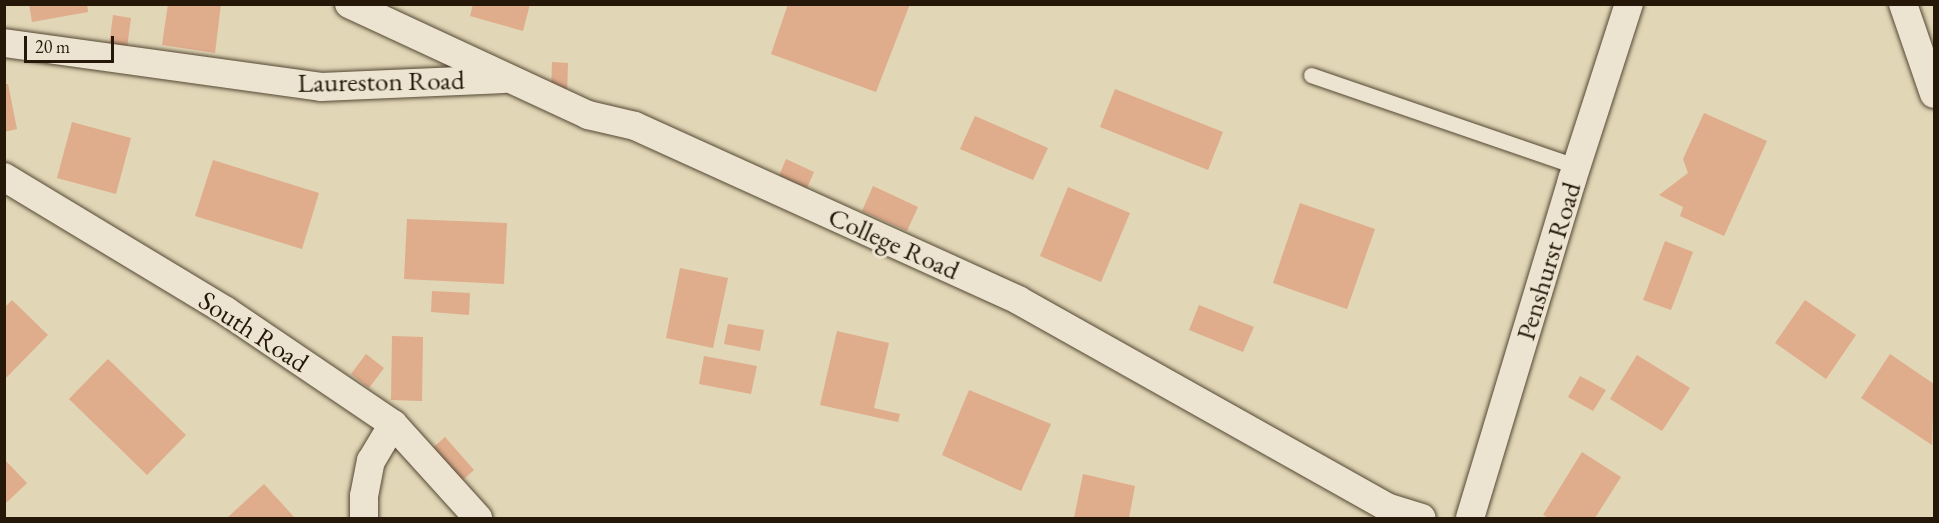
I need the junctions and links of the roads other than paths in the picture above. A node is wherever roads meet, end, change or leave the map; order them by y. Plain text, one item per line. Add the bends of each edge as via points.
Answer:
1 (349, 4) edge
2 (1629, 4) edge
3 (1903, 4) edge
4 (4, 43) edge
5 (1311, 75) dead end
6 (508, 79) junction
7 (1935, 94) edge
8 (1576, 166) junction
9 (4, 177) edge
10 (393, 424) junction
11 (364, 519) edge
12 (478, 519) edge
13 (1420, 519) edge
14 (1470, 519) edge

1 - 6 street, College Road
2 - 8 street, Penshurst Road
3 - 7 street
4 - 6 street, Laureston Road via 321,87
5 - 8 lane
6 - 13 street, College Road via 588,115 635,126 1018,300 1389,508
8 - 14 street, Penshurst Road
9 - 10 street, South Road via 226,311
10 - 11 street via 371,461
10 - 12 street, South Road

